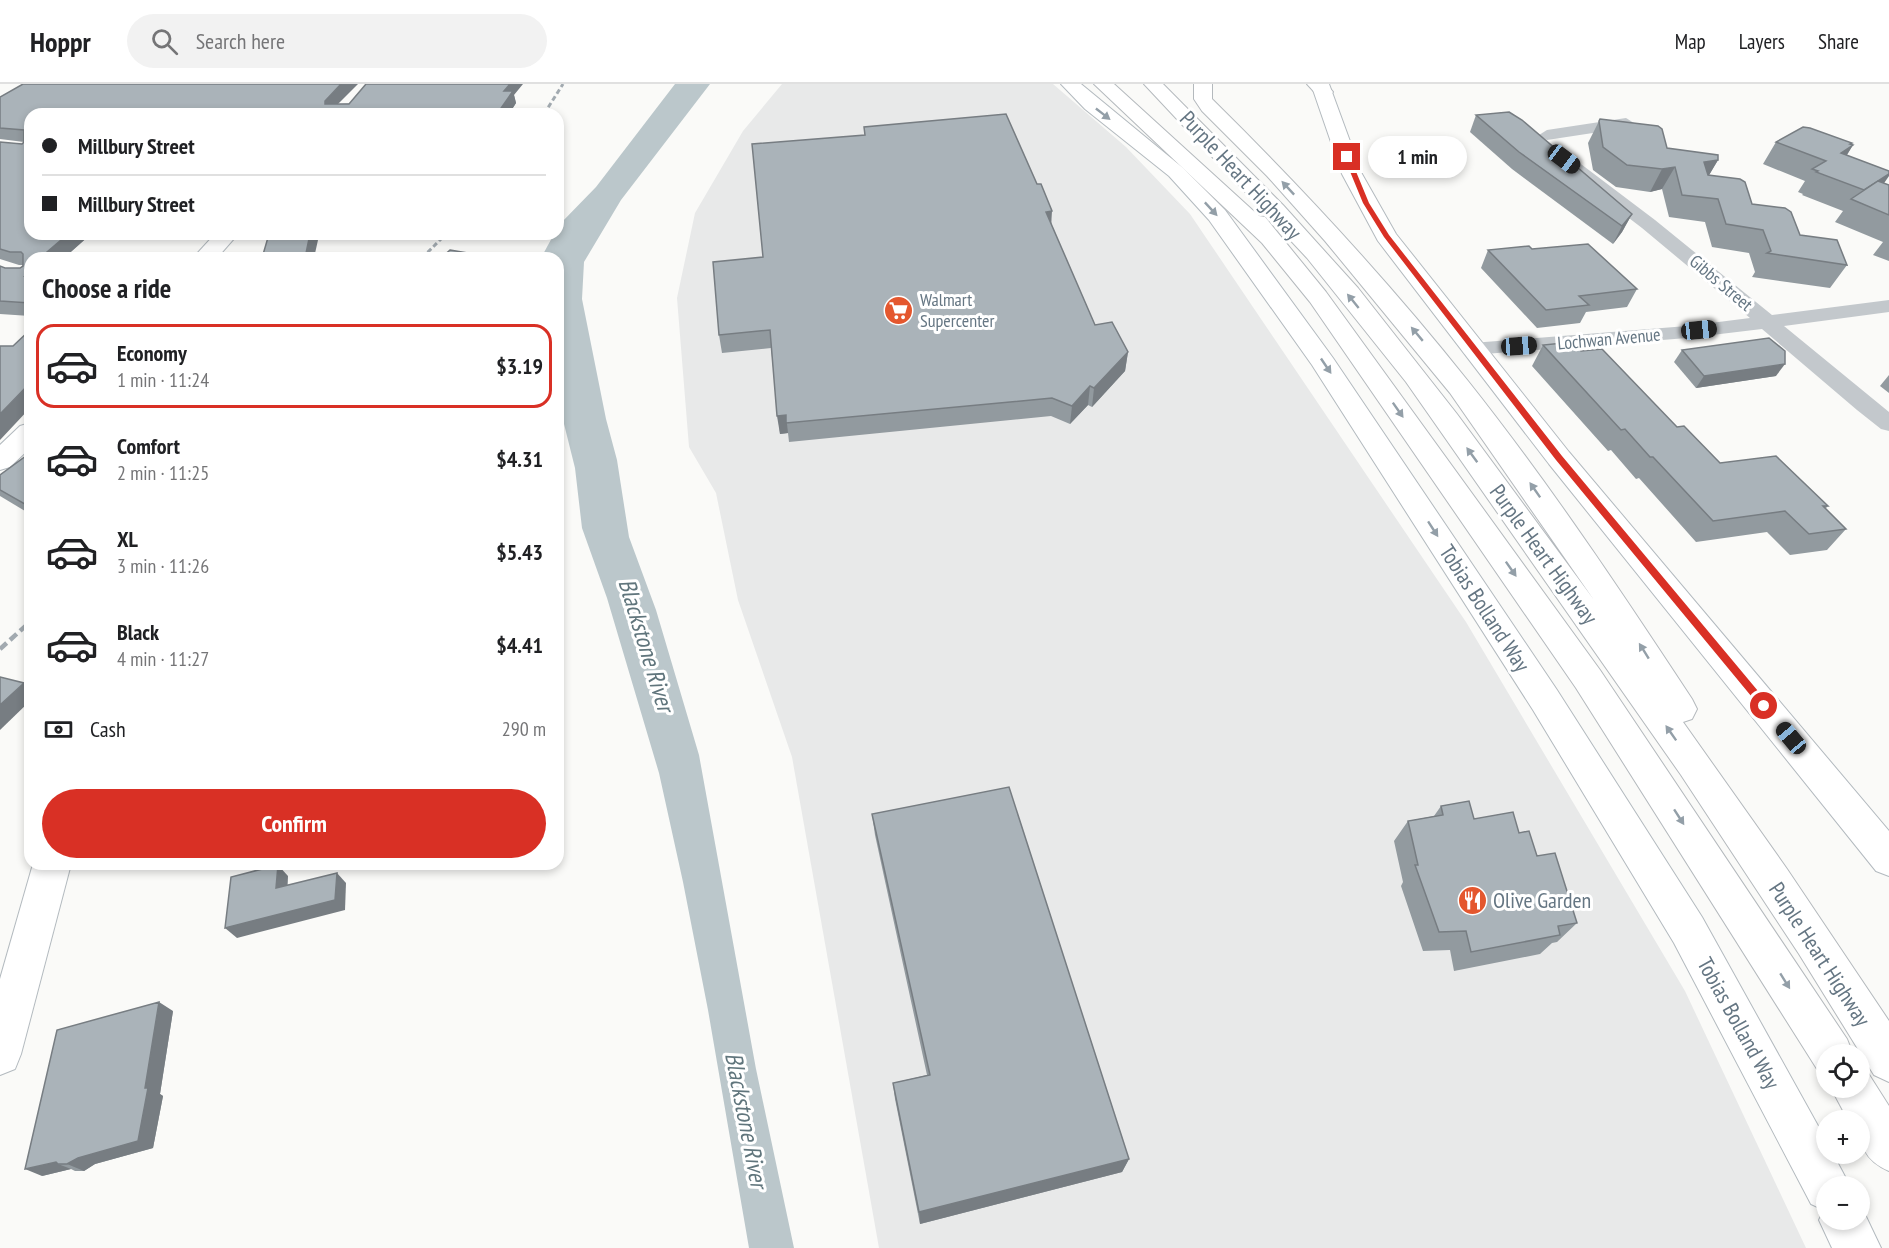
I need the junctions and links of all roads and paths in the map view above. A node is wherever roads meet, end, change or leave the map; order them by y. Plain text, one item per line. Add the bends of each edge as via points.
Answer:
1 (1070, 84) edge
2 (1103, 84) edge
3 (1131, 84) edge
4 (1153, 84) edge
5 (1320, 87) edge
6 (1208, 89) edge
7 (1626, 123) edge
8 (221, 240) edge
9 (1276, 244) junction
10 (210, 252) edge
11 (1889, 306) edge
12 (1768, 323) junction
13 (1472, 349) junction
14 (1889, 424) edge
15 (24, 438) edge
16 (0, 461) edge
17 (1889, 858) edge
18 (50, 870) edge
19 (1823, 955) junction
20 (1826, 1044) edge
21 (0, 1054) edge
22 (1889, 1060) edge
23 (1859, 1098) edge
24 (1889, 1148) edge
25 (1821, 1176) edge
26 (1848, 1230) edge
27 (1857, 1248) edge

1 -> 25 main road, Tobias Bolland Way via 1176,172 1218,215 1324,363 1545,700 1688,930
2 - 9 main road
3 - 9 main road, Purple Heart Highway via 1228,186
19 -> 4 main road, Purple Heart Highway via 1623,664 1431,398 1316,255
5 - 13 main road via 1366,203 1386,236
19 -> 6 main road via 1636,638 1518,467 1439,362 1364,272 1220,119
7 - 12 street, Gibbs Street via 1548,142
8 - 10 main road
9 -> 20 main road, Purple Heart Highway via 1318,297 1588,679
11 - 12 street, Lochwan Avenue
12 - 13 street, Lochwan Avenue
12 - 14 street, Gibbs Street
13 - 17 main road
15 - 16 main road
18 - 21 main road
19 - 22 main road, Purple Heart Highway
23 - 24 main road
26 - 27 main road

